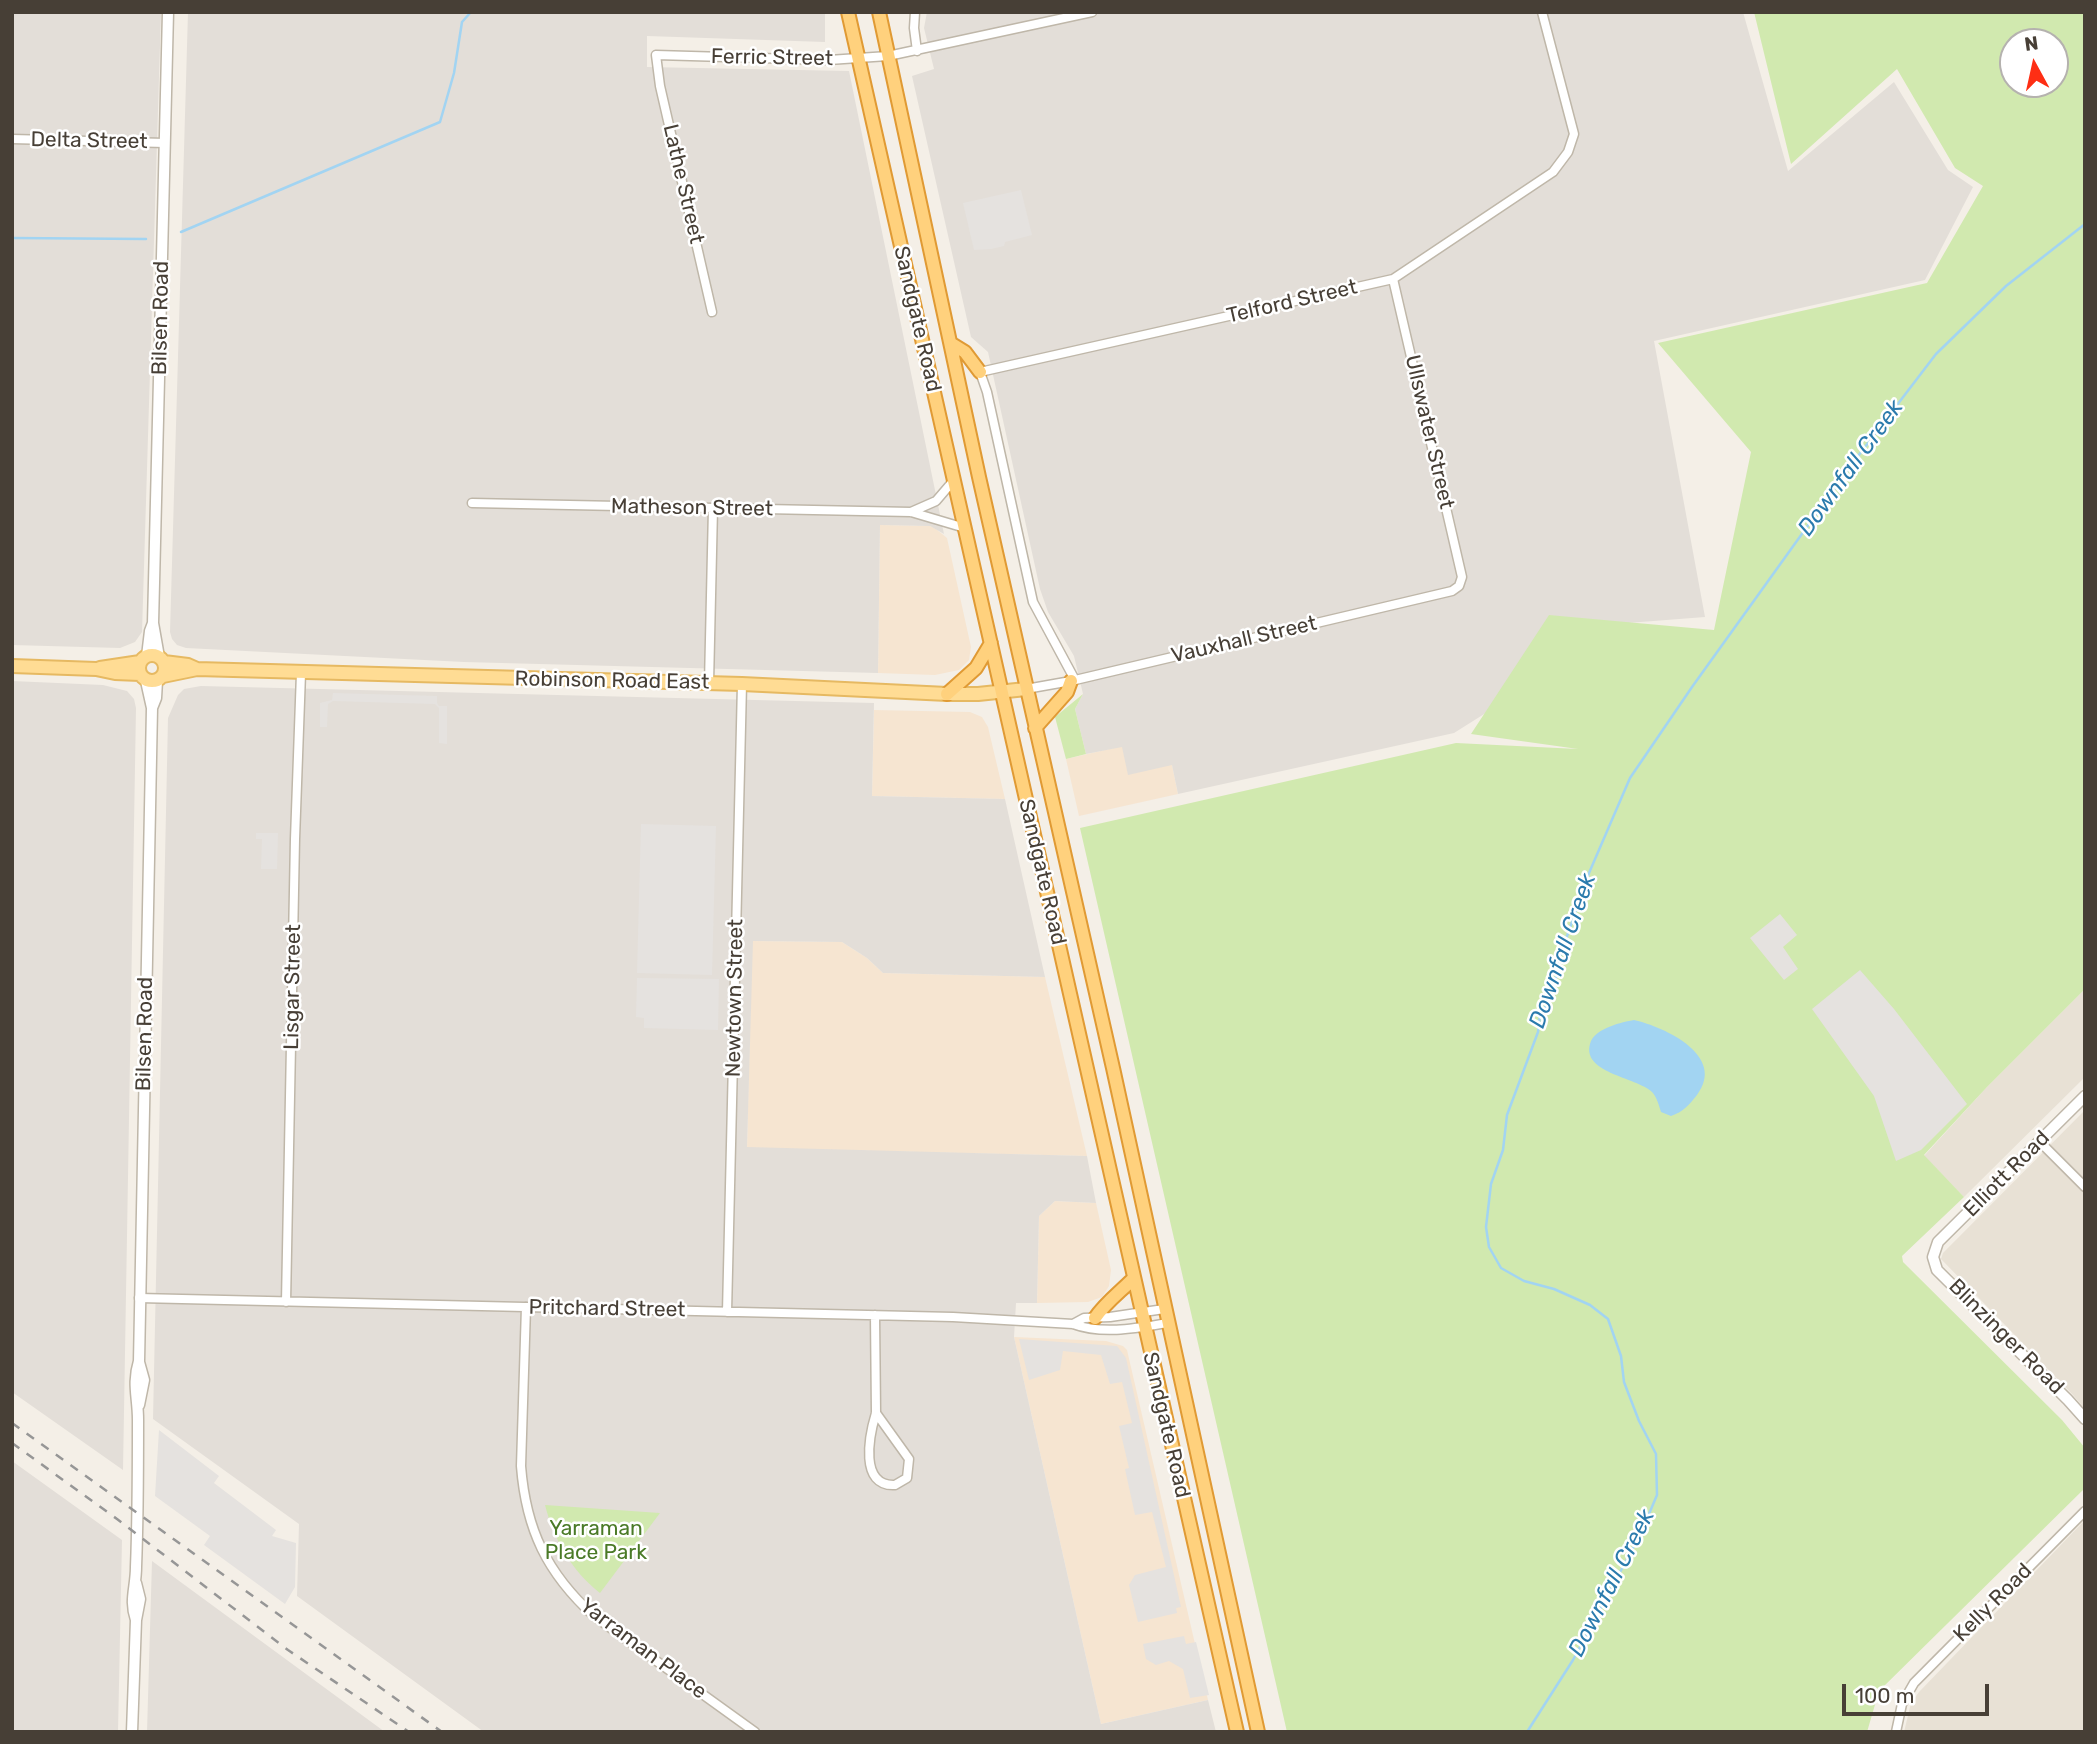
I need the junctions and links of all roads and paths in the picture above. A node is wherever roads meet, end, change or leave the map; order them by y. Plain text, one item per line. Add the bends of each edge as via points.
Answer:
1 (168, 12) edge
2 (848, 12) edge
3 (879, 12) edge
4 (915, 12) edge
5 (1092, 12) edge
6 (1542, 12) edge
7 (917, 51) junction
8 (656, 55) joint
9 (888, 56) junction
10 (858, 59) junction
11 (12, 139) edge
12 (165, 143) junction
13 (1393, 279) junction
14 (712, 312) dead end
15 (952, 344) junction
16 (980, 372) junction
17 (954, 480) junction
18 (472, 503) dead end
19 (713, 508) junction
20 (911, 512) junction
21 (965, 528) junction
22 (1459, 586) joint
23 (991, 643) junction
24 (12, 666) edge
25 (152, 668) junction
26 (302, 673) junction
27 (1073, 680) junction
28 (709, 683) junction
29 (742, 684) junction
30 (1026, 689) junction
31 (1002, 692) junction
32 (947, 694) junction
33 (1035, 728) junction
34 (2085, 1096) edge
35 (2040, 1142) junction
36 (2085, 1187) edge
37 (1933, 1254) joint
38 (1133, 1279) junction
39 (139, 1298) junction
40 (286, 1302) junction
41 (526, 1307) junction
42 (1164, 1309) junction
43 (727, 1312) junction
44 (1141, 1313) junction
45 (875, 1315) junction
46 (1094, 1318) junction
47 (1167, 1323) junction
48 (1073, 1324) junction
49 (1144, 1327) junction
50 (876, 1413) junction
51 (2085, 1419) edge
52 (2085, 1511) edge
53 (132, 1732) edge
54 (755, 1732) edge
55 (1237, 1732) edge
56 (1258, 1732) edge
57 (1896, 1732) edge

1 - 12 street, Bilsen Road
2 - 10 highway, Sandgate Road
3 - 9 highway, Sandgate Road
4 - 7 street
5 - 7 street, Ferric Street
6 - 13 street, Telford Street via 1574,134 1568,152 1553,172
7 - 9 street, Ferric Street
8 - 10 street, Ferric Street
8 - 14 street, Lathe Street
9 - 10 street, Ferric Street
9 - 15 highway, Sandgate Road
10 - 17 highway, Sandgate Road
11 - 12 street, Delta Street
12 - 25 street, Bilsen Road via 153,623 149,631
13 - 16 street, Telford Street
13 - 22 street, Ullswater Street via 1462,577
15 - 16 highway via 965,352
15 - 30 highway, Sandgate Road
16 - 27 street via 1034,602
17 - 20 street via 936,501
17 - 21 highway, Sandgate Road
18 - 19 street, Matheson Street
19 - 20 street, Matheson Street
19 - 28 street
20 - 21 street, Matheson Street
21 - 23 highway, Sandgate Road
22 - 27 street, Vauxhall Street
23 - 31 highway, Sandgate Road
23 - 32 highway via 976,668
24 - 25 main road, Robinson Road East via 115,673
25 - 26 main road, Robinson Road East via 188,665
25 - 39 street, Bilsen Road via 156,698 152,708
26 - 28 main road, Robinson Road East
26 - 40 street, Lisgar Street
27 - 30 street, Vauxhall Street
27 - 33 highway
28 - 29 main road, Robinson Road East
29 - 32 main road, Robinson Road East
29 - 43 street, Newtown Street
30 - 31 main road, Robinson Road East
30 - 33 highway, Sandgate Road
31 - 32 main road, Robinson Road East
31 - 38 highway, Sandgate Road
33 - 42 highway, Sandgate Road
34 - 35 street, Elliott Road
35 - 36 street
35 - 37 street, Elliott Road via 1938,1242
37 - 51 street, Blinzinger Road via 1937,1270
38 - 44 highway, Sandgate Road
38 - 46 highway
39 - 40 street, Pritchard Street
39 - 53 street, Bilsen Road via 139,1361 134,1377 138,1409
40 - 41 street, Pritchard Street
41 - 43 street, Pritchard Street
41 - 54 street, Yarraman Place via 523,1485 530,1520 547,1561 594,1616
42 - 44 street, Pritchard Street
42 - 47 highway, Sandgate Road
43 - 45 street, Pritchard Street
44 - 46 street, Pritchard Street
44 - 49 highway, Sandgate Road
45 - 48 street, Pritchard Street
45 - 50 street
46 - 48 street, Pritchard Street
47 - 49 street, Pritchard Street
47 - 56 highway, Sandgate Road
48 - 49 street, Pritchard Street via 1095,1329
49 - 55 highway, Sandgate Road
50 - 50 street via 909,1459 907,1478 895,1485 878,1482 872,1471 871,1428
52 - 57 street, Kelly Road via 1914,1683 1904,1697

